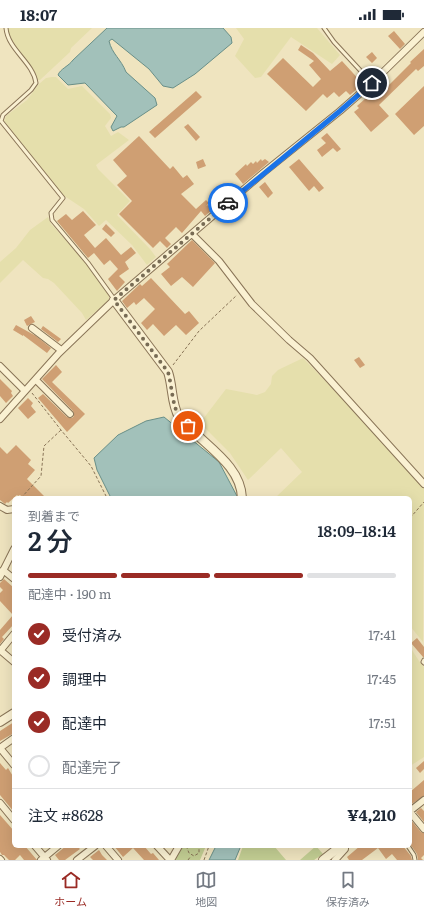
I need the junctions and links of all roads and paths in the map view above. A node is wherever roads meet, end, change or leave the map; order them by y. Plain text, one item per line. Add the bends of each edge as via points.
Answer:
1 (6, 28) edge
2 (324, 28) edge
3 (424, 32) edge
4 (372, 83) junction
5 (192, 234) junction
6 (241, 291) junction
7 (114, 300) junction
8 (32, 328) dead end
9 (61, 350) junction
10 (0, 366) edge
11 (168, 372) junction
12 (36, 380) junction
13 (27, 390) junction
14 (70, 414) dead end
15 (0, 419) edge
16 (61, 430) junction
17 (424, 484) edge
18 (23, 496) edge
19 (106, 496) edge
20 (242, 496) edge
21 (424, 502) edge
22 (0, 506) edge
23 (12, 509) edge
24 (412, 516) edge
25 (12, 553) edge
26 (3, 570) junction
27 (0, 577) edge
28 (12, 577) edge
29 (12, 636) edge
30 (0, 650) edge
31 (12, 660) edge
32 (12, 714) edge
33 (0, 722) edge
34 (12, 739) edge
35 (0, 748) edge
36 (12, 763) edge
37 (424, 800) edge
38 (0, 803) edge
39 (412, 810) edge
40 (412, 814) edge
41 (12, 818) edge
42 (424, 829) edge
43 (36, 848) edge
44 (56, 848) edge
45 (92, 848) edge
46 (108, 848) edge
47 (159, 848) edge
48 (178, 848) edge
49 (188, 848) edge
50 (199, 848) edge
51 (208, 848) edge
52 (338, 848) edge
53 (345, 848) edge
54 (409, 848) edge
55 (191, 855) junction
56 (44, 859) edge
57 (77, 860) edge
58 (118, 860) edge
59 (170, 860) edge
60 (188, 860) edge
61 (204, 860) edge
62 (323, 860) edge
63 (334, 860) edge
64 (415, 860) edge

1 - 7 lane via 6,35 29,67 36,83 3,115 1,121 63,198 51,213 52,220 88,263
2 - 4 lane
3 - 4 street
4 - 5 street
5 - 6 street via 219,261
5 - 7 street
6 - 11 path via 200,331
6 - 17 street via 310,358
7 - 9 street
7 - 11 street
8 - 9 street
9 - 12 street
10 - 13 street
11 - 20 street via 180,418 233,471
12 - 13 street
12 - 14 street
13 - 15 street
13 - 16 path
16 - 18 path via 44,446 41,476
16 - 19 path via 91,466
21 - 24 path
22 - 23 street via 7,510
25 - 26 street
26 - 27 street
26 - 28 street
29 - 30 street
30 - 31 street
32 - 33 street
34 - 35 street
35 - 36 street
37 - 39 street
38 - 41 street
40 - 42 street
43 - 56 street
44 - 56 street
45 - 57 street
46 - 58 street
47 - 59 street
48 - 59 street
49 - 55 path
50 - 55 path via 199,853
51 - 61 path
52 - 62 street
53 - 63 street
54 - 64 lane
55 - 60 path

